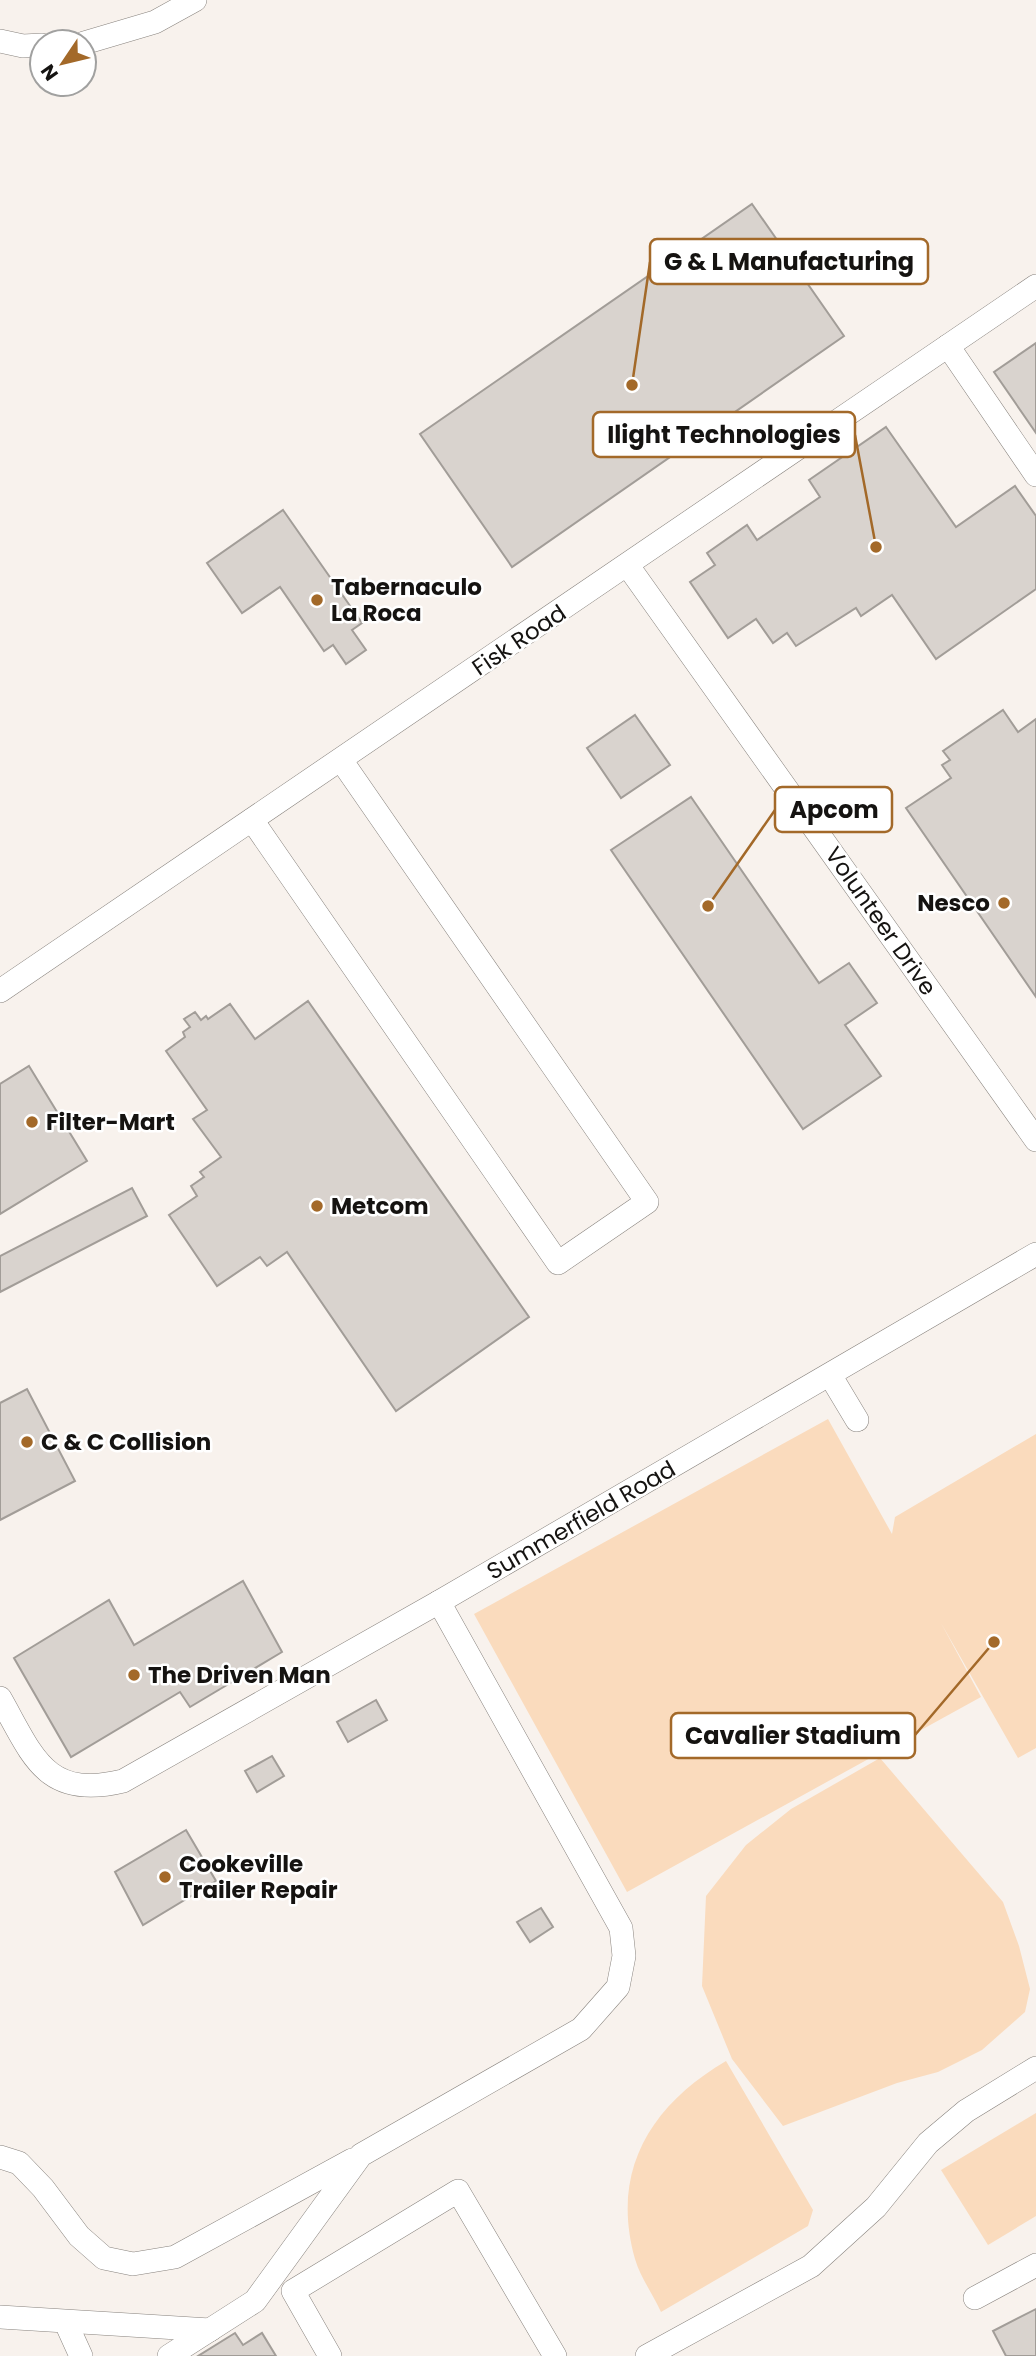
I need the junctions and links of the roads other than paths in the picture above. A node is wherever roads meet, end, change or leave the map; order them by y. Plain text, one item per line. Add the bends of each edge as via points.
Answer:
1 (195, 0) edge
2 (98, 39) edge
3 (0, 41) edge
4 (28, 46) edge
5 (1036, 286) edge
6 (948, 346) junction
7 (1036, 475) edge
8 (628, 566) junction
9 (341, 760) junction
10 (252, 820) junction
11 (0, 991) edge
12 (1036, 1140) edge
13 (1036, 1254) edge
14 (830, 1374) junction
15 (857, 1420) dead end
16 (439, 1602) junction
17 (0, 1698) edge
18 (1036, 2068) edge
19 (361, 2155) junction
20 (0, 2157) edge
21 (1036, 2265) edge
22 (975, 2298) dead end
23 (0, 2317) edge
24 (66, 2323) junction
25 (210, 2330) junction
26 (81, 2356) edge
27 (169, 2356) edge
28 (330, 2356) edge
29 (555, 2356) edge
30 (646, 2356) edge

1 - 2 street via 155,22
3 - 4 street
5 - 6 street, Fisk Road
6 - 7 street
6 - 8 street, Fisk Road
8 - 9 street, Fisk Road
8 - 12 street, Volunteer Drive
9 - 10 street, Fisk Road
9 - 10 street via 647,1202 558,1263
10 - 11 street, Fisk Road
13 - 14 street, Summerfield Road
14 - 15 street
14 - 16 street, Summerfield Road
16 - 17 street, Summerfield Road via 122,1781 96,1788 70,1785 50,1774 31,1752
16 - 19 street via 621,1928 624,1956 618,1987 581,2029
18 - 30 street via 966,2111 928,2143 876,2207 811,2266
19 - 20 street via 176,2257 133,2264 104,2258 79,2236 19,2163
19 - 25 street via 255,2301
21 - 22 street
23 - 24 street
24 - 25 street
24 - 26 street
25 - 27 street
28 - 29 street via 293,2291 458,2191

